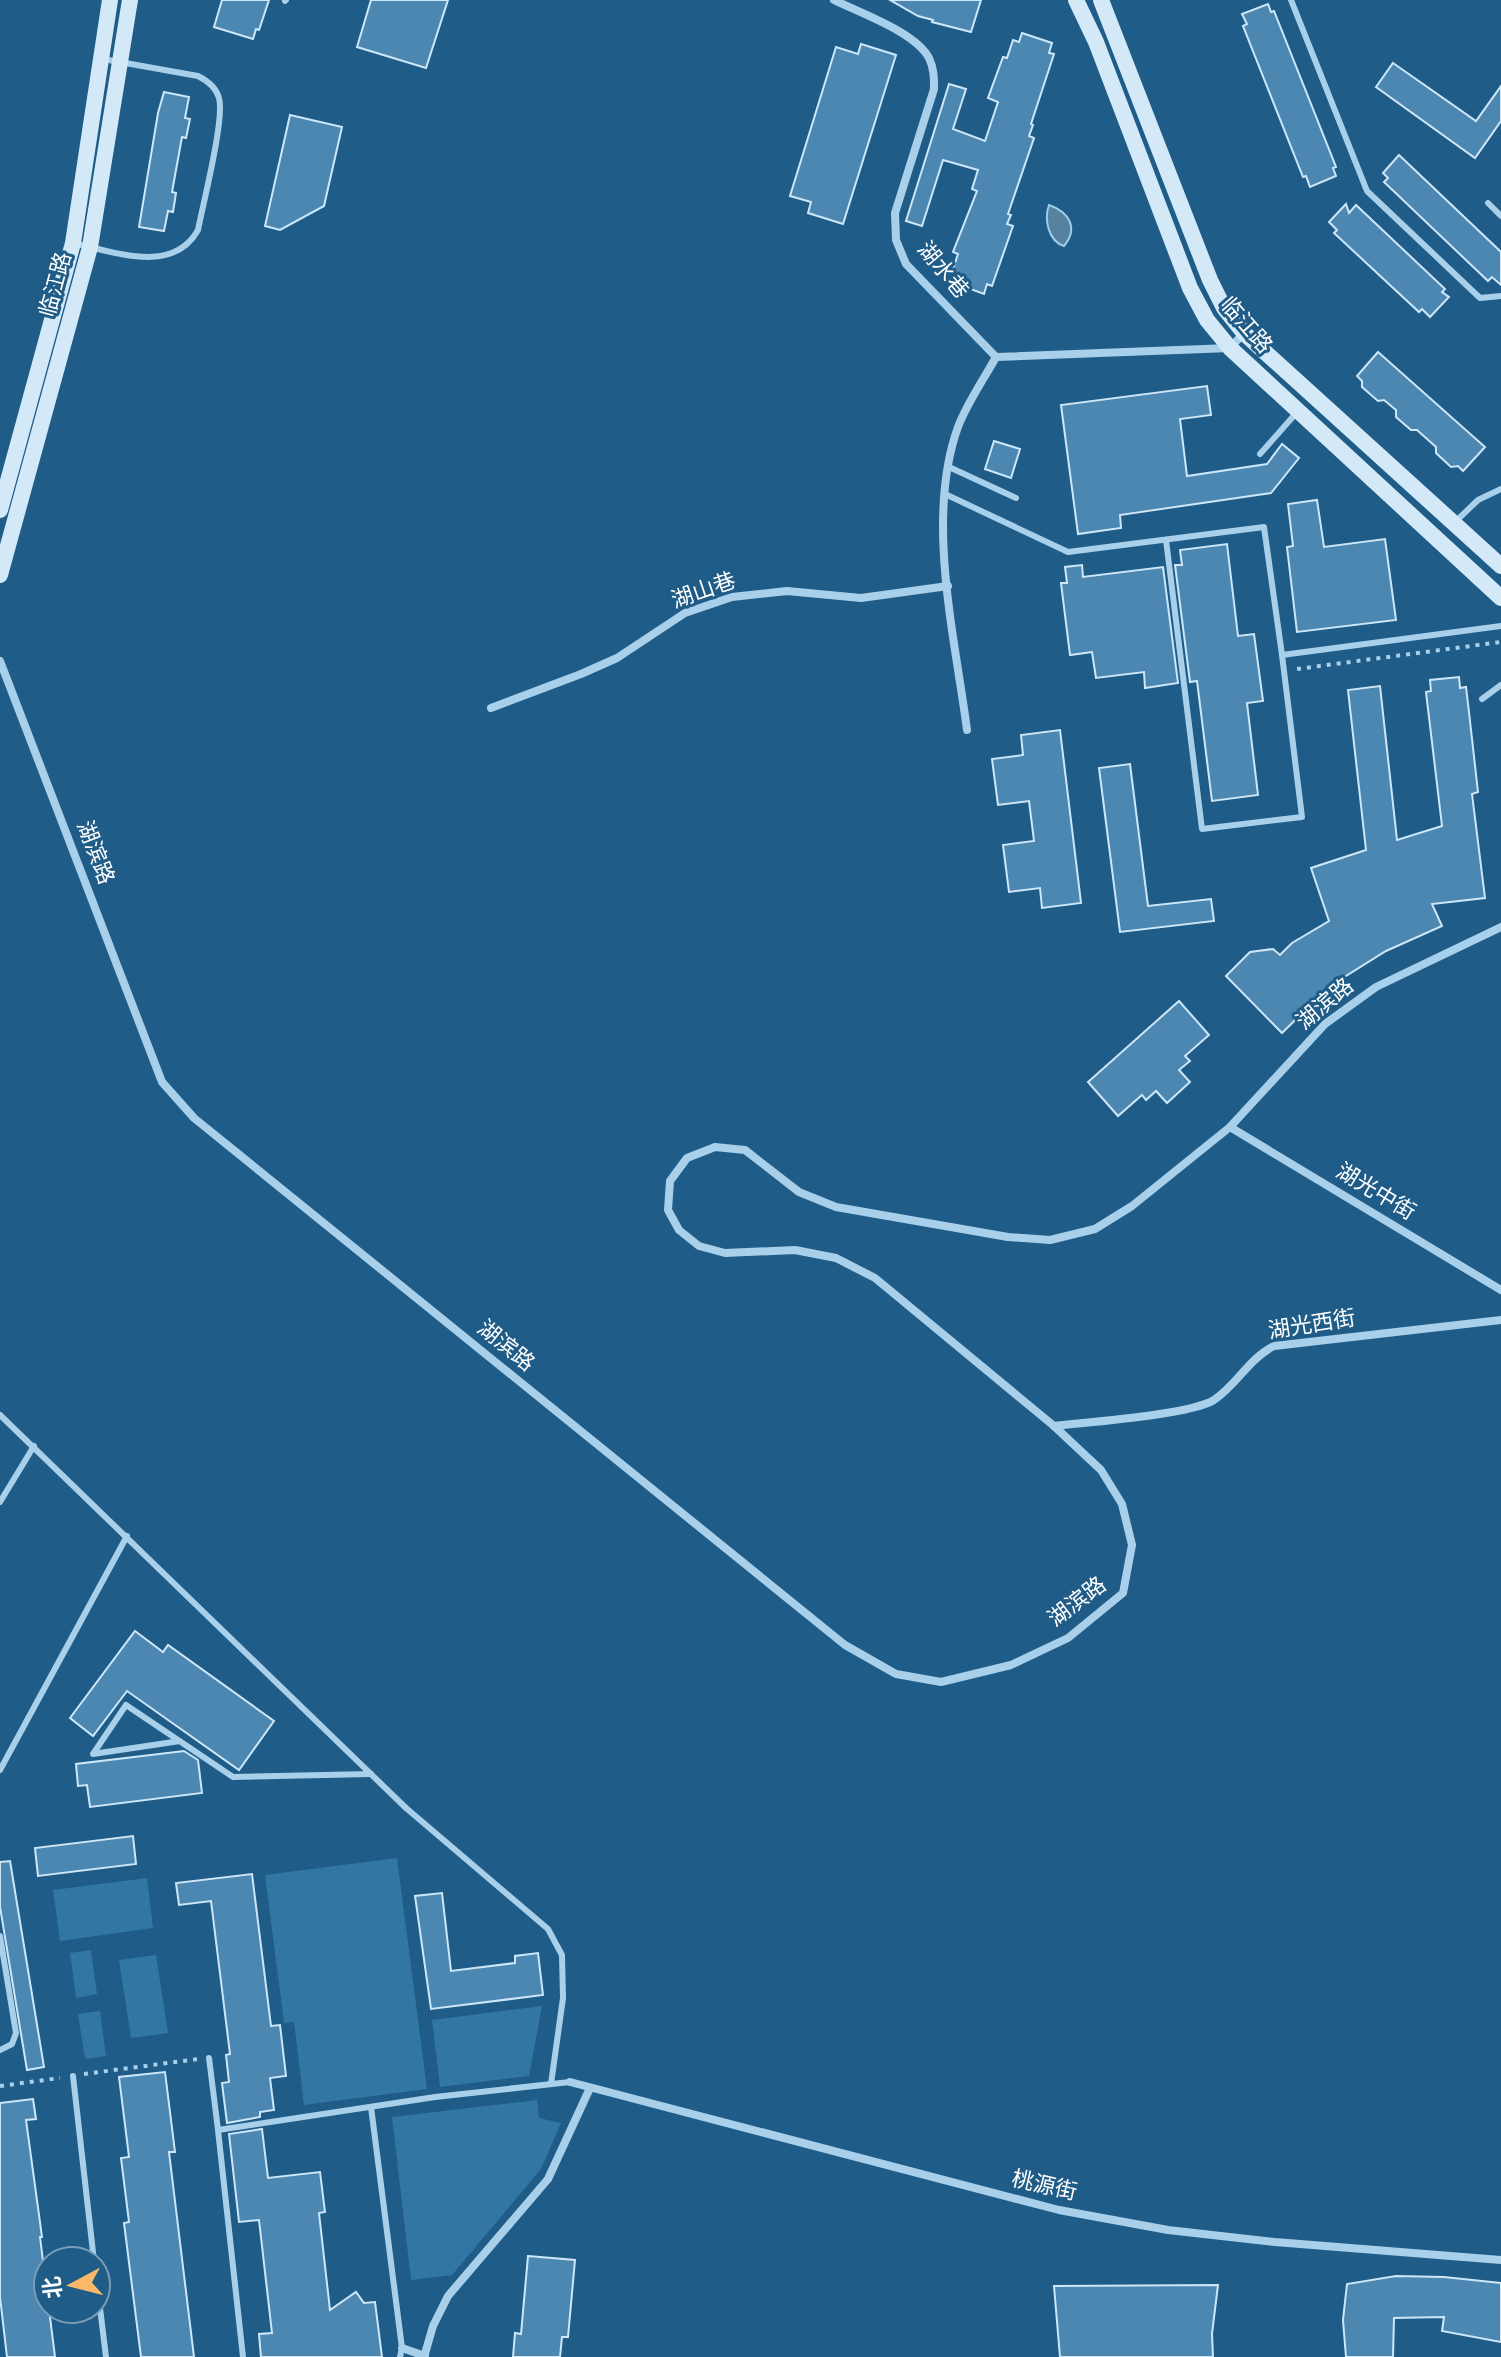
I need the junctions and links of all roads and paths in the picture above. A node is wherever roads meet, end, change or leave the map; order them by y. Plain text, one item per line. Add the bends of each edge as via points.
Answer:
1 (110, 0) edge
2 (130, 0) edge
3 (834, 0) edge
4 (1076, 0) edge
5 (1101, 0) edge
6 (1291, 0) edge
7 (101, 59) junction
8 (120, 63) junction
9 (1488, 203) dead end
10 (1501, 216) edge
11 (73, 243) junction
12 (90, 247) junction
13 (1501, 296) edge
14 (1244, 333) junction
15 (1230, 348) junction
16 (996, 357) junction
17 (1298, 411) junction
18 (1260, 454) dead end
19 (949, 467) junction
20 (1501, 489) edge
21 (945, 494) junction
22 (1016, 498) dead end
23 (0, 510) edge
24 (1454, 523) junction
25 (1166, 540) junction
26 (1501, 566) edge
27 (0, 575) edge
28 (948, 586) junction
29 (1501, 598) edge
30 (1501, 626) edge
31 (1501, 642) edge
32 (1282, 655) junction
33 (0, 661) edge
34 (1284, 671) junction
35 (1501, 685) edge
36 (1482, 699) dead end
37 (491, 708) dead end
38 (967, 730) dead end
39 (1501, 927) edge
40 (1230, 1127) junction
41 (1501, 1290) edge
42 (1501, 1320) edge
43 (0, 1415) edge
44 (1054, 1426) junction
45 (34, 1446) junction
46 (0, 1502) edge
47 (127, 1536) junction
48 (180, 1741) junction
49 (0, 1770) edge
50 (371, 1774) junction
51 (0, 1936) edge
52 (0, 2050) edge
53 (209, 2058) joint
54 (73, 2076) junction
55 (570, 2082) joint
56 (551, 2084) junction
57 (0, 2086) edge
58 (590, 2088) junction
59 (371, 2107) junction
60 (218, 2130) junction
61 (92, 2245) edge
62 (1501, 2260) edge
63 (102, 2325) edge
64 (401, 2352) edge
65 (425, 2356) edge
66 (106, 2357) edge
67 (243, 2357) edge

1 - 7 main road, 临江路
2 - 8 main road, 临江路
3 - 16 street, 湖水巷 via 906,36 928,56 934,89 895,213 896,240 906,264
4 - 15 main road, 临江路 via 1190,288
5 - 14 main road, 临江路 via 1210,280
6 - 13 lane via 1367,191 1480,298
7 - 8 lane
7 - 11 main road, 临江路
8 - 12 main road, 临江路
8 - 12 lane via 198,76 216,89 221,112 191,243 180,252 152,258
9 - 10 lane
11 - 12 lane
11 - 23 main road, 临江路
12 - 27 main road, 临江路
14 - 15 street
14 - 24 main road, 临江路
15 - 16 street
15 - 17 main road, 临江路
16 - 19 street via 958,426
17 - 18 lane
17 - 29 main road, 临江路
19 - 21 street
19 - 22 lane
20 - 24 lane via 1478,500
21 - 25 lane via 1068,552
21 - 28 street
24 - 26 main road, 临江路
25 - 32 lane via 1264,527
25 - 34 lane via 1202,829 1302,817
28 - 37 street, 湖山巷 via 861,598 787,591 732,597 685,613 617,658
28 - 38 street
30 - 32 lane
31 - 34 path
32 - 34 lane
33 - 44 street, 湖滨路 via 162,1082 194,1118 845,1645 896,1674 941,1682 1011,1665 1068,1638 1123,1593 1132,1545 1122,1504 1101,1470
35 - 36 lane
39 - 40 street, 湖滨路 via 1376,987 1325,1024
40 - 41 street, 湖光中街
40 - 44 street, 湖滨路 via 1132,1206 1095,1229 1050,1240 836,1207 799,1192 745,1150 715,1147 687,1158 670,1181 668,1210 679,1230 699,1246 725,1253 795,1250 836,1258 875,1278
42 - 44 street, 湖光西街 via 1274,1346 1258,1354 1213,1401 1188,1409
43 - 45 lane
45 - 46 lane
45 - 47 lane
47 - 49 lane
47 - 50 lane
48 - 48 lane via 126,1705 93,1754 137,1747
48 - 50 lane via 233,1777
50 - 56 lane via 548,1929 562,1955 563,1984
51 - 52 lane via 16,2033 12,2044
53 - 54 path
53 - 60 lane
54 - 57 path
54 - 61 lane
55 - 56 lane
55 - 58 street, 桃源街
56 - 59 lane
58 - 62 street, 桃源街 via 1059,2210 1168,2230
58 - 65 street via 548,2179 448,2296
59 - 60 lane
59 - 64 lane
60 - 67 lane
63 - 66 lane
64 - 65 street

